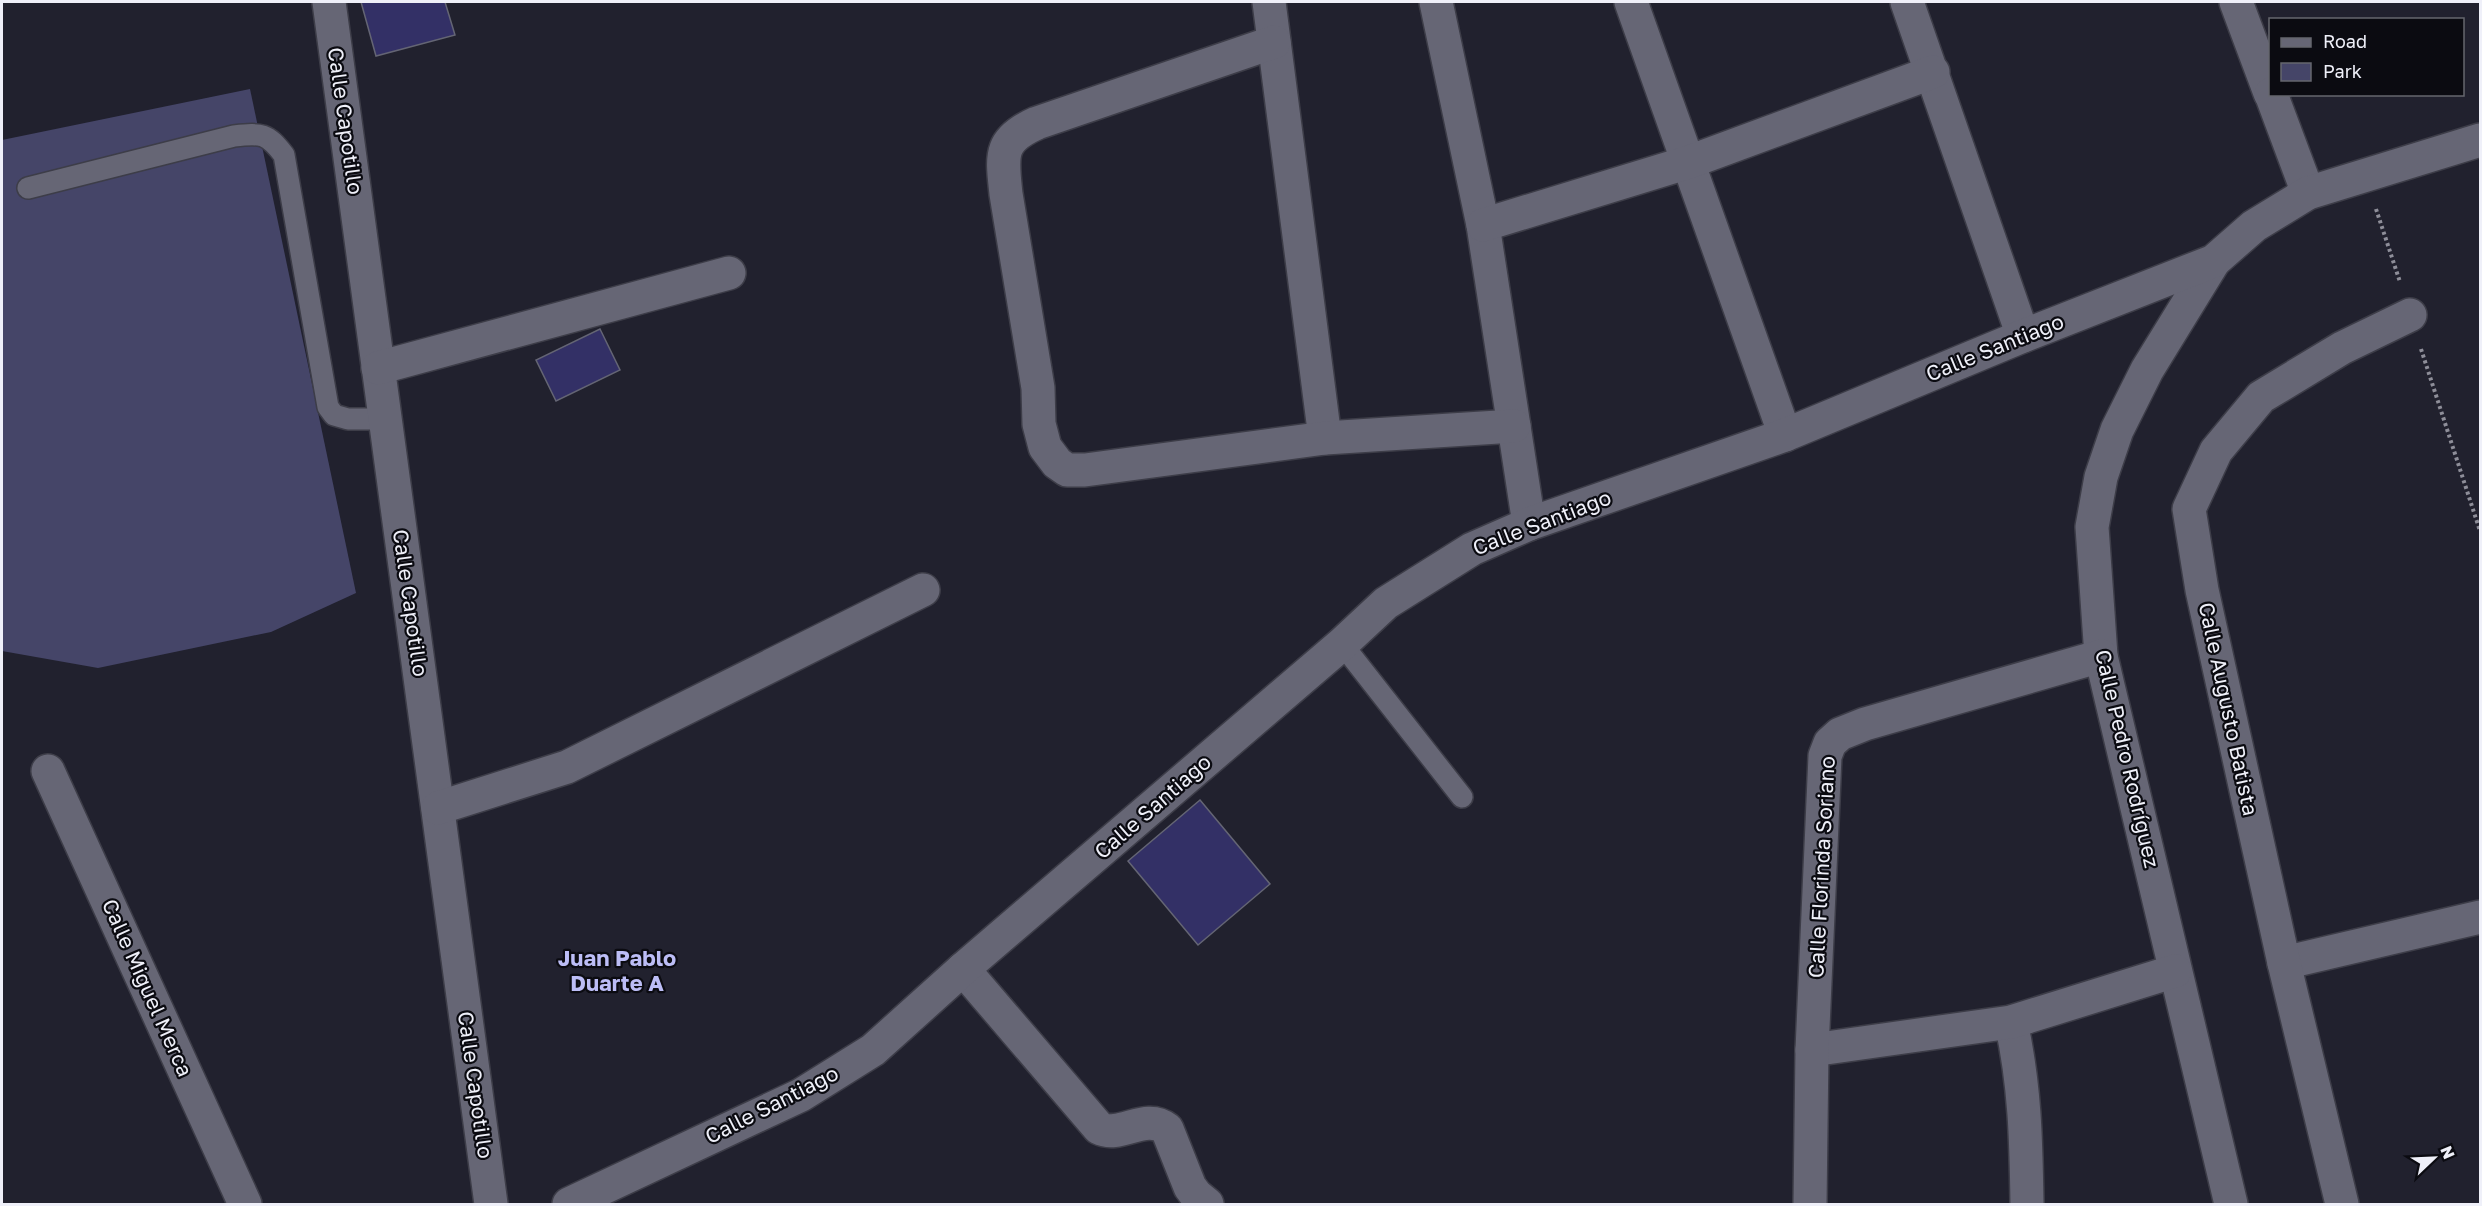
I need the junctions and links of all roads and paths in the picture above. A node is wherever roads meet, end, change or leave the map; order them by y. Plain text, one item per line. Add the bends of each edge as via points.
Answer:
1 (329, 2) edge
2 (1272, 2) edge
3 (1436, 2) edge
4 (1632, 2) edge
5 (1907, 2) edge
6 (2236, 2) edge
7 (1275, 42) junction
8 (1933, 72) junction
9 (2269, 89) edge
10 (2272, 96) edge
11 (2481, 140) edge
12 (1689, 162) junction
13 (2365, 176) junction
14 (28, 188) dead end
15 (2308, 194) junction
16 (1483, 225) junction
17 (2214, 261) junction
18 (729, 273) dead end
19 (2410, 315) junction
20 (2023, 336) junction
21 (378, 368) junction
22 (385, 419) junction
23 (1514, 426) junction
24 (1785, 435) junction
25 (1325, 438) junction
26 (1529, 524) junction
27 (2481, 531) edge
28 (923, 590) dead end
29 (1342, 644) junction
30 (2101, 656) junction
31 (48, 771) dead end
32 (1462, 797) dead end
33 (438, 808) junction
34 (2481, 917) edge
35 (2284, 963) junction
36 (963, 969) junction
37 (2175, 971) junction
38 (2011, 1022) junction
39 (1812, 1050) junction
40 (245, 1204) edge
41 (491, 1204) edge
42 (569, 1204) edge
43 (1207, 1204) edge
44 (1810, 1204) edge
45 (2027, 1204) edge
46 (2231, 1204) edge
47 (2342, 1204) edge

1 - 21 street, Calle Capotillo
2 - 7 street
3 - 16 street
4 - 12 street
5 - 8 street
6 - 9 street
7 - 25 street
7 - 25 street via 1018,131 1006,147 1006,194 1038,388 1039,424 1045,447 1067,471
8 - 12 street
8 - 20 street
10 - 15 street
11 - 13 street, Calle Santiago
12 - 16 street
12 - 24 street
13 - 15 street, Calle Santiago
13 - 19 path
14 - 22 lane via 234,136 253,134 271,138 284,155 328,407 334,415 348,419
15 - 17 street, Calle Santiago via 2254,226
16 - 23 street
17 - 20 street, Calle Santiago
17 - 30 street, Calle Pedro Rodríguez via 2147,370 2117,430 2101,477 2092,526
18 - 21 street
19 - 27 path
19 - 35 street, Calle Augusto Batista via 2342,348 2261,397 2216,451 2189,509 2202,590
20 - 24 street, Calle Santiago
21 - 22 street, Calle Capotillo
22 - 33 street, Calle Capotillo
23 - 25 street
23 - 26 street
24 - 26 street, Calle Santiago
26 - 29 street, Calle Santiago via 1472,549 1396,597
28 - 33 street via 567,766
29 - 32 lane
29 - 36 street, Calle Santiago
30 - 37 street, Calle Pedro Rodríguez
30 - 39 street, Calle Florinda Soriano via 1893,714 1840,734 1830,743 1825,756
31 - 40 street, Calle Miguel Merca
33 - 41 street, Calle Capotillo
34 - 35 street
35 - 47 street, Calle Augusto Batista
36 - 42 street, Calle Santiago via 873,1050 801,1095
36 - 43 street via 1099,1128 1110,1131 1153,1122 1167,1129 1190,1187
37 - 38 street
37 - 46 street, Calle Pedro Rodríguez
38 - 39 street
38 - 45 street via 2026,1113
39 - 44 street, Calle Florinda Soriano

